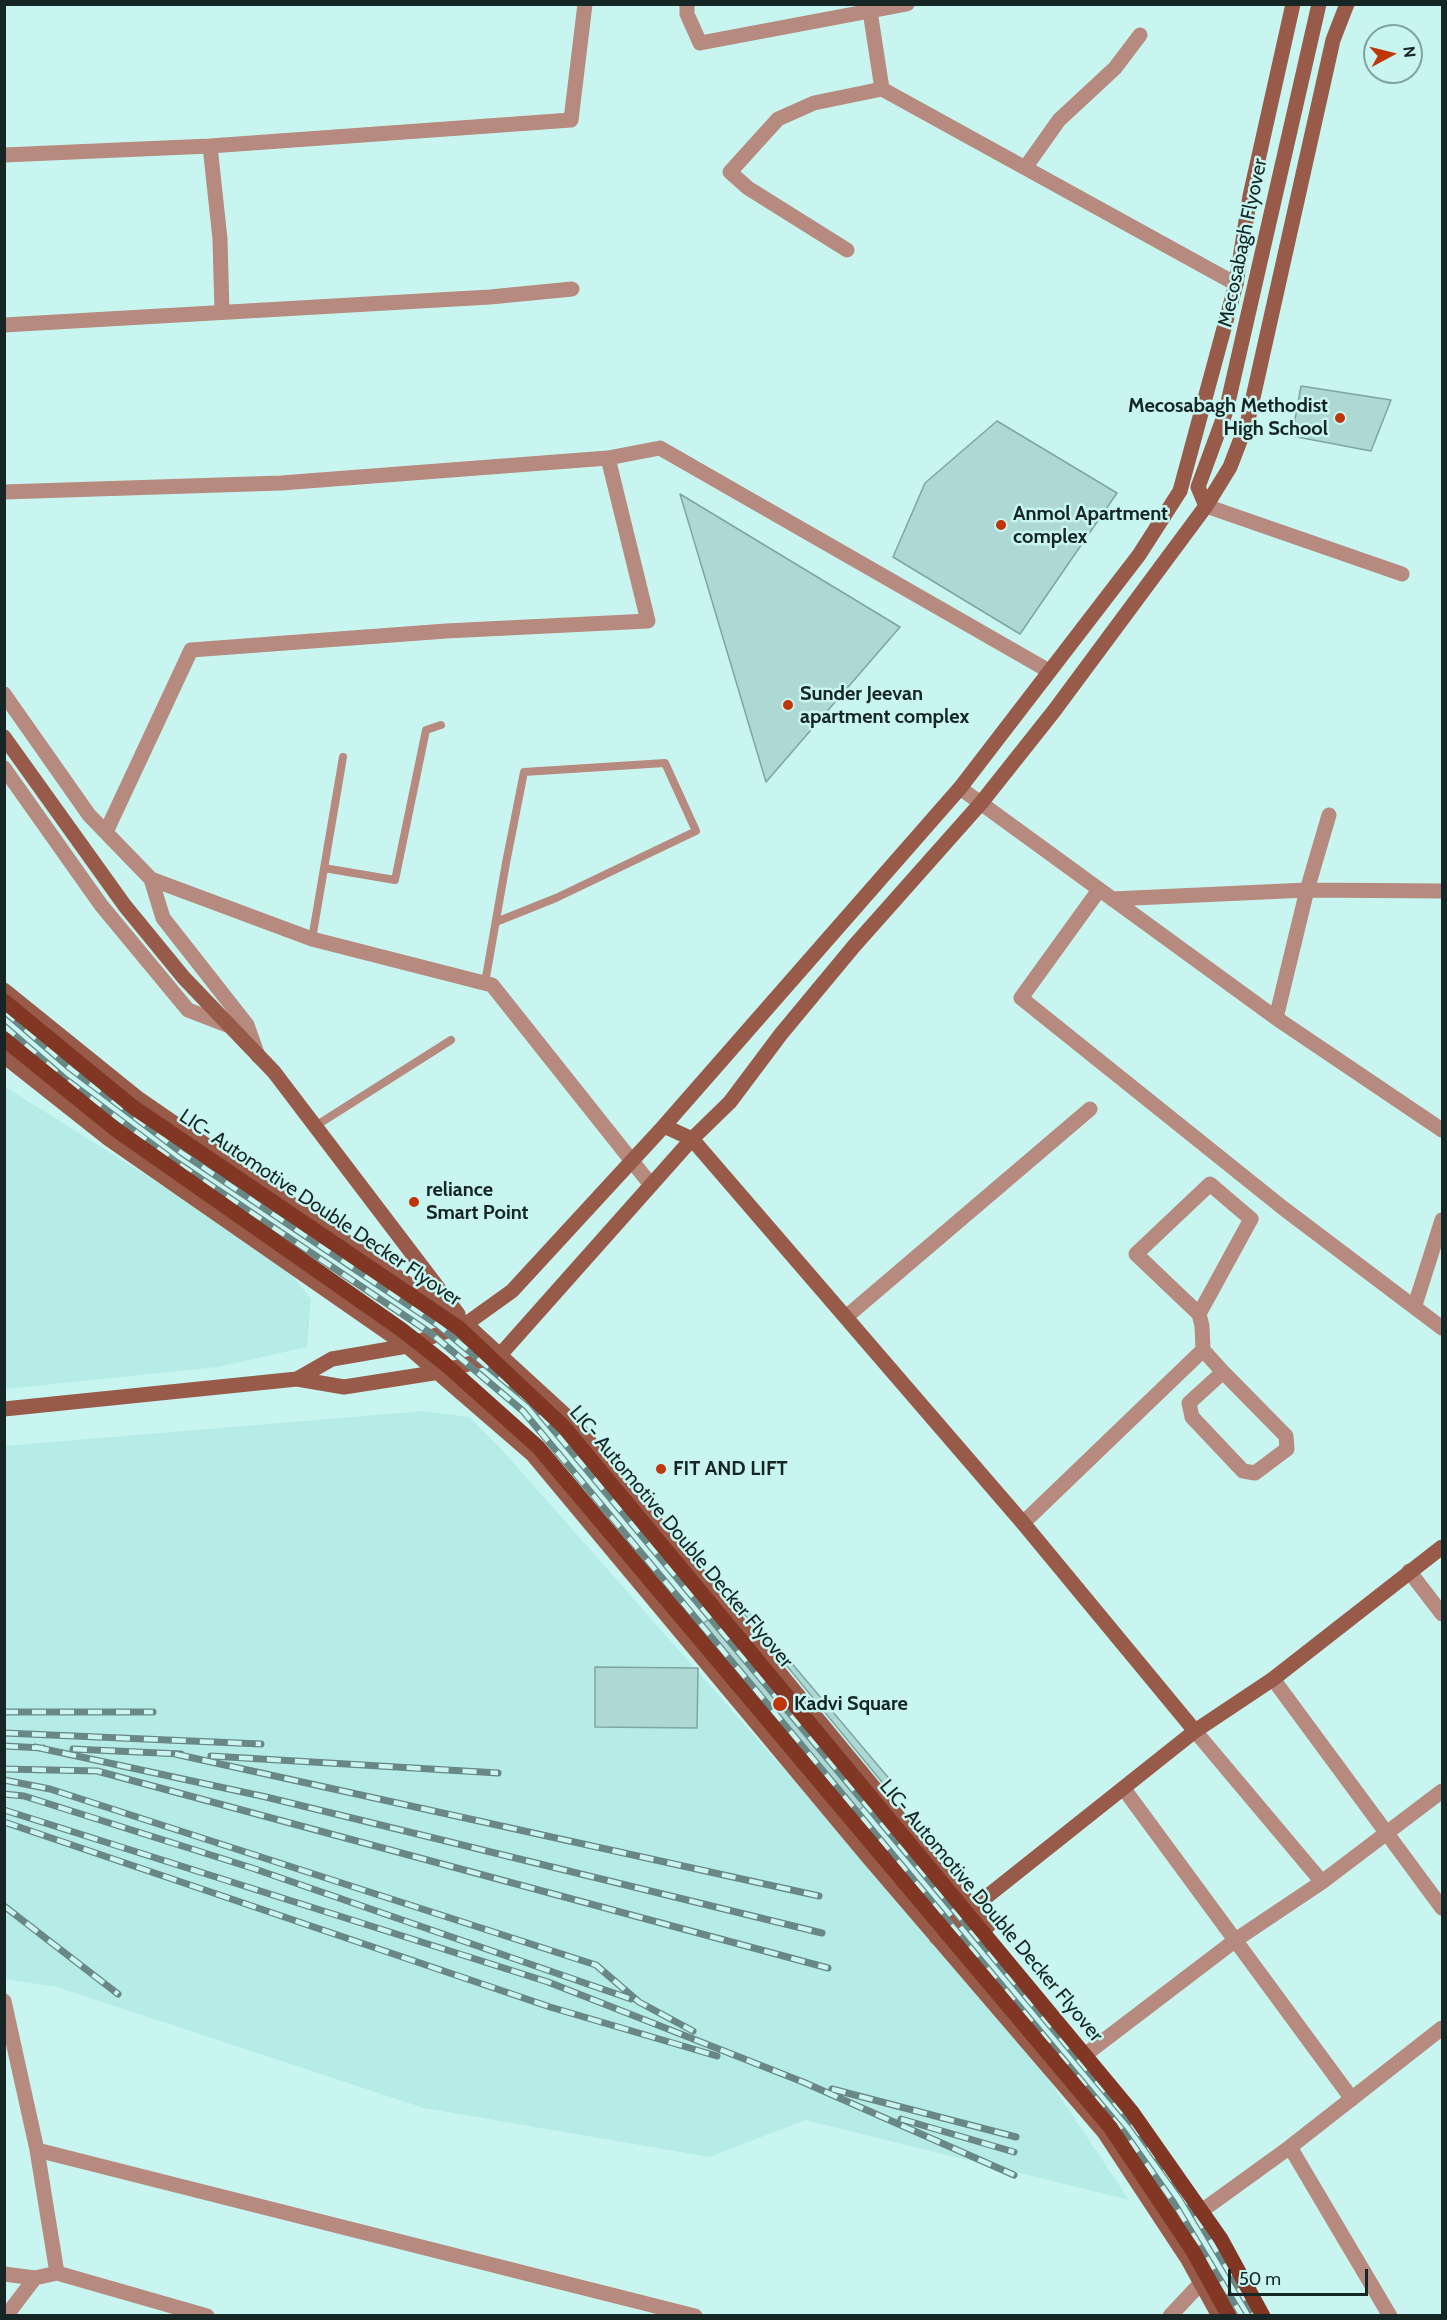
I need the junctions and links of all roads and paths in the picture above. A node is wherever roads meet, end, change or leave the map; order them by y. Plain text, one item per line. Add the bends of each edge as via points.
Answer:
1 (585, 4) edge
2 (687, 4) edge
3 (906, 4) edge
4 (1293, 4) edge
5 (1319, 4) edge
6 (1347, 4) edge
7 (870, 12) junction
8 (1140, 35) dead end
9 (882, 89) junction
10 (210, 146) junction
11 (4, 154) edge
12 (1025, 168) junction
13 (847, 250) dead end
14 (1236, 284) junction
15 (572, 289) dead end
16 (222, 312) junction
17 (4, 325) edge
18 (608, 458) junction
19 (1199, 483) junction
20 (1180, 491) junction
21 (4, 492) edge
22 (1206, 506) junction
23 (1402, 574) dead end
24 (1049, 671) junction
25 (4, 694) edge
26 (441, 725) dead end
27 (4, 737) edge
28 (343, 757) dead end
29 (4, 768) edge
30 (960, 788) junction
31 (981, 803) junction
32 (1329, 814) dead end
33 (106, 832) junction
34 (324, 868) junction
35 (151, 879) junction
36 (1307, 890) junction
37 (1443, 891) edge
38 (1105, 894) junction
39 (495, 922) junction
40 (312, 939) junction
41 (484, 983) junction
42 (4, 990) edge
43 (4, 1001) edge
44 (1276, 1018) junction
45 (226, 1025) junction
46 (4, 1039) edge
47 (451, 1040) dead end
48 (4, 1056) edge
49 (258, 1056) junction
50 (1090, 1109) dead end
51 (316, 1125) junction
52 (664, 1126) junction
53 (1443, 1130) edge
54 (692, 1139) junction
55 (629, 1161) junction
56 (651, 1185) junction
57 (1443, 1220) edge
58 (1415, 1305) junction
59 (1198, 1314) junction
60 (846, 1317) junction
61 (466, 1324) junction
62 (1443, 1328) edge
63 (407, 1346) junction
64 (1203, 1350) junction
65 (500, 1355) junction
66 (440, 1372) junction
67 (1223, 1372) junction
68 (297, 1379) junction
69 (4, 1409) edge
70 (1023, 1523) junction
71 (1443, 1547) edge
72 (1409, 1571) junction
73 (1443, 1614) edge
74 (1273, 1678) junction
75 (1195, 1731) junction
76 (1124, 1788) junction
77 (1443, 1791) edge
78 (1385, 1833) junction
79 (1322, 1882) junction
80 (972, 1907) junction
81 (1443, 1908) edge
82 (936, 1937) junction
83 (1237, 1939) junction
84 (4, 2001) edge
85 (1443, 2028) edge
86 (1090, 2051) junction
87 (1352, 2099) junction
88 (1290, 2147) junction
89 (37, 2150) junction
90 (1207, 2207) junction
91 (57, 2273) junction
92 (4, 2274) edge
93 (35, 2278) junction
94 (1201, 2283) junction
95 (6, 2316) edge
96 (207, 2316) edge
97 (695, 2316) edge
98 (1170, 2316) edge
99 (1219, 2316) edge
100 (1229, 2316) edge
101 (1263, 2316) edge
102 (1271, 2316) edge
103 (1390, 2316) edge

1 - 10 street via 571,120
2 - 7 street via 687,14 700,44
3 - 7 street
4 - 14 main road via 1250,196
5 - 19 main road, Mecosabagh Flyover via 1226,411
6 - 22 main road via 1333,40 1248,420 1230,467
7 - 9 street
8 - 12 street via 1116,68 1059,120
9 - 12 street
9 - 13 street via 814,103 778,119 730,172 748,188
10 - 11 street
10 - 16 street via 220,239
12 - 14 street
14 - 20 main road
15 - 16 street
16 - 17 street
18 - 21 street via 281,483
18 - 24 street via 660,448
18 - 33 street via 648,621 191,650
19 - 20 main road
19 - 22 main road
20 - 24 main road via 1139,555
22 - 23 street
22 - 31 main road
24 - 30 main road
25 - 33 street via 89,815
26 - 34 lane via 426,730 395,880
27 - 45 main road via 126,906
28 - 34 lane
29 - 45 street via 101,905 188,1010
30 - 31 street
30 - 52 main road
31 - 38 street
31 - 54 main road via 854,946 730,1102
32 - 36 street
33 - 35 street
34 - 40 lane
35 - 40 street
35 - 49 street via 163,918 247,1025
36 - 37 street
36 - 38 street
36 - 44 street
38 - 44 street
38 - 58 street via 1021,998 1283,1208
39 - 39 lane via 524,772 665,762 696,831 556,898
39 - 41 lane
40 - 41 street
41 - 55 street via 492,985
42 - 61 main road via 139,1100
43 - 101 main road, LIC- Automotive Double Decker Flyover, bridge via 133,1107 459,1328 564,1427 1132,2112 1221,2239
44 - 53 street
45 - 49 main road
46 - 100 main road, bridge via 115,1129 402,1330 538,1447 1110,2127 1193,2252
47 - 51 lane
48 - 63 main road via 109,1139
49 - 51 main road
50 - 60 street
51 - 61 main road
52 - 54 main road
52 - 55 main road
54 - 56 main road
54 - 60 main road
55 - 56 street
55 - 61 main road via 512,1291
56 - 65 main road
57 - 58 street
58 - 62 street
59 - 59 street via 1136,1254 1210,1184 1251,1220
59 - 64 street
60 - 70 main road
61 - 63 main road
61 - 65 main road
63 - 66 main road
63 - 68 main road via 332,1359
64 - 67 street
64 - 70 street
65 - 66 main road
65 - 80 main road via 573,1422
66 - 68 main road via 344,1387
66 - 82 main road via 532,1454
67 - 67 street via 1189,1403 1189,1409 1243,1471 1255,1473 1287,1449 1286,1436
68 - 69 main road
70 - 75 main road
71 - 72 main road
72 - 73 street
72 - 74 main road
74 - 75 main road
74 - 78 street
75 - 76 main road
75 - 79 street
76 - 80 main road
76 - 83 street
77 - 78 street
78 - 79 street
78 - 81 street
79 - 83 street
80 - 82 main road
80 - 86 main road
82 - 94 main road via 1104,2132
83 - 86 street
83 - 87 street
84 - 89 street
85 - 87 street
86 - 90 main road via 1139,2110
87 - 88 street
88 - 90 street
88 - 103 street
89 - 91 street
89 - 97 street
90 - 102 main road
91 - 93 street
91 - 96 street
92 - 93 street
93 - 95 street
94 - 98 street
94 - 99 main road

